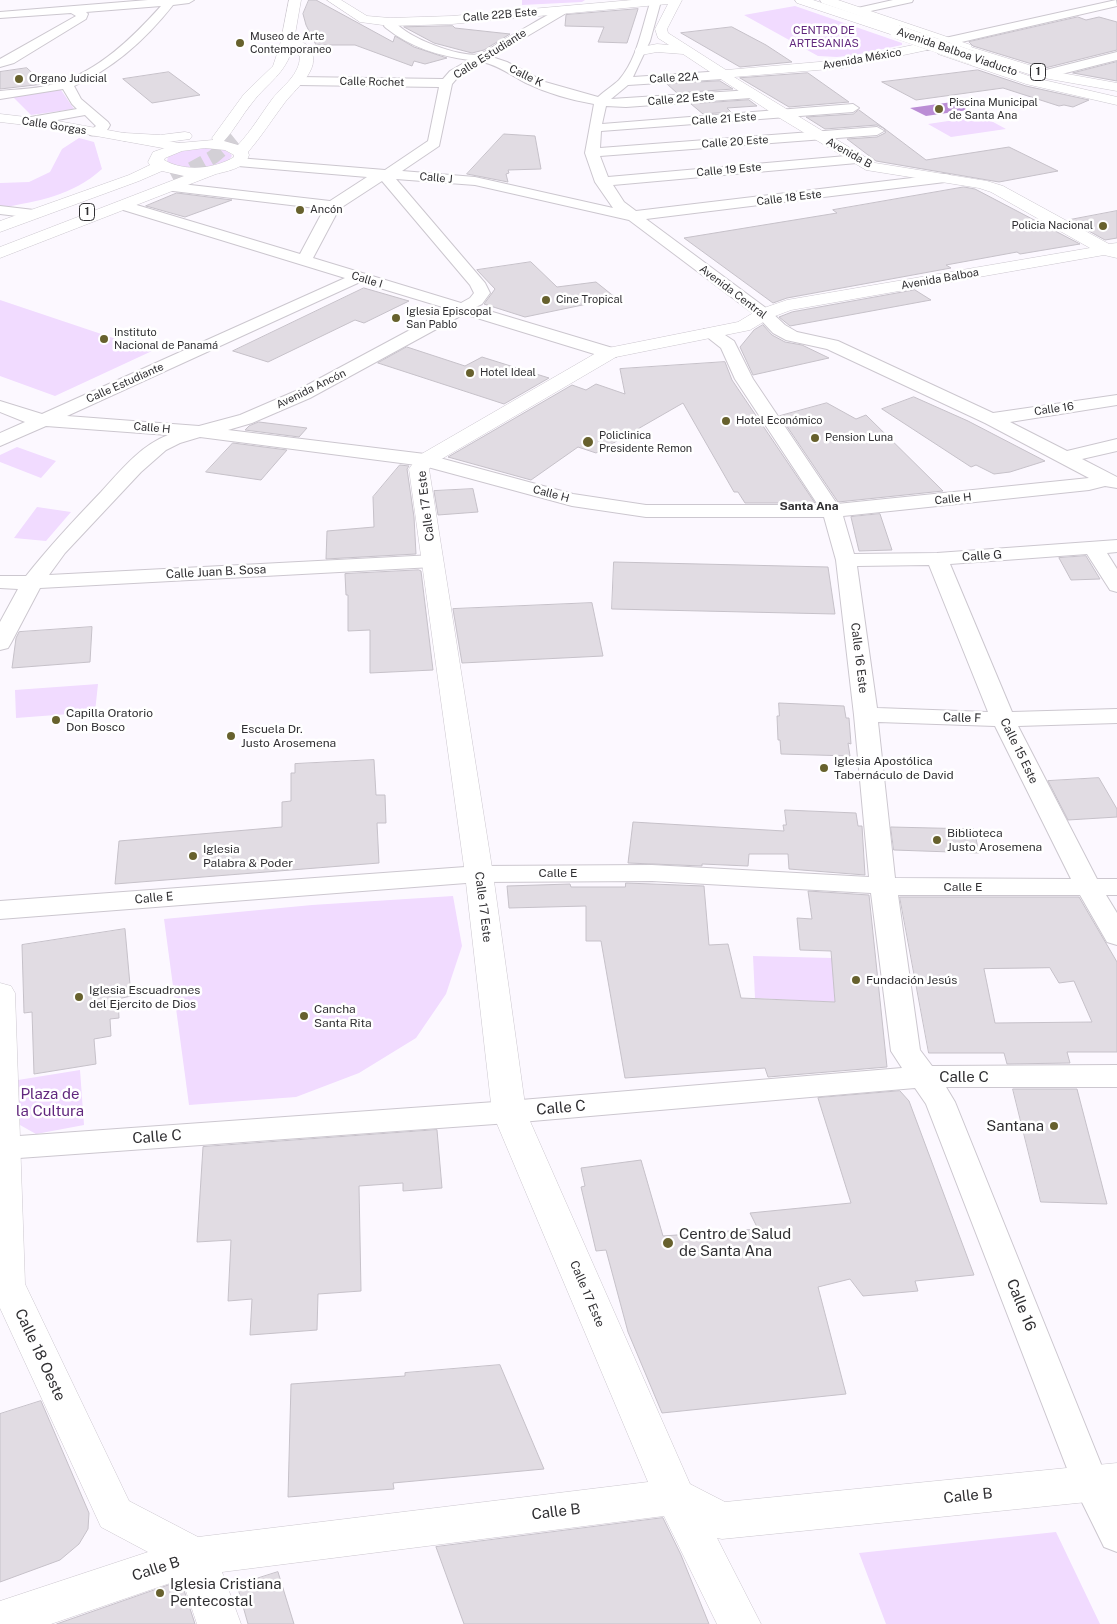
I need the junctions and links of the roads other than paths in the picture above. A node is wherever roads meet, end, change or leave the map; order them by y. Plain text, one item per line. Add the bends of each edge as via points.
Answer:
1 (189, 0) edge
2 (295, 0) edge
3 (333, 0) edge
4 (656, 0) edge
5 (672, 0) edge
6 (676, 0) edge
7 (800, 0) edge
8 (818, 0) edge
9 (826, 0) edge
10 (908, 0) edge
11 (169, 3) junction
12 (1117, 3) edge
13 (96, 4) edge
14 (71, 10) junction
15 (564, 10) junction
16 (857, 11) junction
17 (0, 15) edge
18 (390, 22) junction
19 (291, 41) junction
20 (946, 41) junction
21 (927, 46) junction
22 (641, 50) junction
23 (683, 50) junction
24 (1117, 56) edge
25 (480, 58) junction
26 (0, 63) edge
27 (1046, 74) junction
28 (723, 75) junction
29 (298, 81) junction
30 (625, 81) junction
31 (446, 83) junction
32 (67, 85) junction
33 (1117, 87) edge
34 (1069, 91) junction
35 (1117, 92) edge
36 (751, 94) junction
37 (0, 95) edge
38 (1117, 97) edge
39 (0, 99) edge
40 (1117, 101) edge
41 (606, 103) junction
42 (853, 108) dead end
43 (88, 111) junction
44 (783, 114) junction
45 (0, 118) edge
46 (24, 121) junction
47 (594, 128) junction
48 (218, 131) junction
49 (877, 131) dead end
50 (818, 136) junction
51 (117, 143) junction
52 (186, 146) junction
53 (238, 151) junction
54 (592, 153) junction
55 (856, 159) junction
56 (213, 170) junction
57 (165, 172) junction
58 (388, 174) junction
59 (945, 178) junction
60 (602, 182) junction
61 (116, 184) junction
62 (125, 206) junction
63 (333, 206) junction
64 (0, 210) edge
65 (34, 214) junction
66 (632, 216) junction
67 (0, 227) edge
68 (0, 236) edge
69 (0, 244) edge
70 (1114, 251) edge
71 (0, 253) edge
72 (304, 261) junction
73 (360, 277) junction
74 (462, 308) junction
75 (764, 314) junction
76 (710, 334) junction
77 (610, 353) junction
78 (1117, 400) edge
79 (0, 406) edge
80 (991, 419) junction
81 (43, 420) junction
82 (204, 432) junction
83 (0, 440) edge
84 (1117, 446) edge
85 (1063, 458) junction
86 (425, 460) junction
87 (1112, 483) edge
88 (832, 511) junction
89 (1117, 546) edge
90 (1094, 549) junction
91 (937, 559) junction
92 (846, 560) junction
93 (433, 562) junction
94 (0, 582) edge
95 (32, 582) junction
96 (1117, 586) edge
97 (0, 643) edge
98 (866, 715) junction
99 (1117, 716) edge
100 (1003, 719) junction
101 (479, 874) junction
102 (883, 885) junction
103 (1117, 887) edge
104 (1089, 888) junction
105 (0, 910) edge
106 (1117, 936) edge
107 (0, 993) edge
108 (1117, 1076) edge
109 (923, 1077) junction
110 (509, 1112) junction
111 (5, 1148) junction
112 (1104, 1483) edge
113 (675, 1497) junction
114 (1117, 1535) edge
115 (196, 1556) junction
116 (0, 1621) edge
117 (219, 1624) edge
118 (739, 1624) edge

1 - 11 street
2 - 19 main road via 291,12
3 - 18 main road, Calle 22B Este via 364,19
4 - 5 main road, Calle 22B Este
4 - 15 main road, Calle 22B Este
4 - 22 street
6 - 23 main road, Avenida B via 661,29 662,35
7 - 21 main road, 1
7 - 35 main road, Avenida Balboa Viaducto / 1, bridge via 1012,72 1055,83
8 - 33 main road, Avenida Balboa Viaducto / 1 via 1036,72
9 - 16 main road, 1
10 - 16 street
11 - 13 street
11 - 32 street via 154,22 108,60 90,74
12 - 20 street, Avenida México
13 - 14 street
14 - 17 street
14 - 26 street via 82,14 82,17
15 - 18 main road, Calle 22B Este
15 - 25 street, Calle Estudiante
16 - 20 main road, 1
18 - 25 street, Calle K via 390,26 403,38 451,54
19 - 29 main road via 303,47 306,60
19 - 48 main road via 273,75 249,98 230,127
19 - 53 main road via 296,61 291,74 264,99 247,127
20 - 21 street, Avenida México
20 - 27 main road, 1
21 - 28 main road, Avenida México via 842,64
21 - 34 main road, 1
22 - 23 main road
22 - 30 street
23 - 28 main road, Avenida B
24 - 27 street
25 - 31 street, Calle Estudiante via 454,74
25 - 41 street, Calle K via 500,63 554,89
27 - 33 main road, 1
28 - 30 street, Calle 22A
28 - 36 main road, Avenida B
29 - 31 street, Calle Rochet
29 - 53 main road via 279,100 265,124
30 - 41 street
31 - 58 street, Calle Estudiante via 434,143
32 - 37 street
32 - 43 street via 76,101
34 - 38 main road
34 - 40 main road
36 - 41 street, Calle 22 Este
36 - 44 main road, Avenida B
39 - 46 main road
41 - 47 street, Avenida Central
42 - 44 street, Calle 21 Este
43 - 46 street
43 - 51 street
44 - 47 street, Calle 21 Este
44 - 50 main road, Avenida B
45 - 46 main road, Calle Gorgas
46 - 51 main road, Calle Gorgas
47 - 54 street, Avenida Central
48 - 51 main road
48 - 52 main road via 211,131
49 - 50 street, Calle 20 Este
50 - 54 street, Calle 20 Este
50 - 55 main road, Avenida B
51 - 52 main road, Calle Gorgas
51 - 57 main road, Calle Gorgas via 140,146
51 - 61 main road via 125,177
52 - 53 main road, Calle Gorgas via 227,146
52 - 57 main road
53 - 56 main road
53 - 58 street, Calle J
54 - 60 street, Avenida Central
55 - 59 main road, Avenida B via 871,167
55 - 60 street, Calle 19 Este
56 - 57 main road
56 - 57 main road, Calle Gorgas
57 - 61 main road
57 - 62 main road
57 - 63 street
57 - 68 main road, 1
57 - 69 main road, 1
58 - 63 street, Calle Estudiante via 372,178
58 - 66 street, Calle J via 475,181
58 - 74 street, Avenida Ancón via 389,182 478,283 482,293 476,301
59 - 66 street, Calle 18 Este
59 - 70 main road, Avenida B via 997,189
60 - 66 street, Avenida Central
61 - 65 main road
62 - 71 main road
62 - 72 street, Calle I
63 - 72 street, Calle Estudiante
64 - 65 street
65 - 67 main road
66 - 75 street, Avenida Central
70 - 75 main road, Avenida Balboa via 788,305
72 - 73 street, Calle I
73 - 74 street, Calle I
73 - 81 street, Calle Estudiante
74 - 77 street, Calle I
74 - 82 street, Avenida Ancón via 304,394 246,419
75 - 76 main road via 744,326
75 - 80 street, Avenida Central via 778,329 792,336 832,346
76 - 77 main road, Calle 17 Este
76 - 88 street, Calle 16 Este via 728,345 744,379
77 - 86 main road, Calle 17 Este
78 - 80 street, Calle 16
79 - 81 street, Calle H via 28,418
80 - 85 street, Avenida Central
81 - 82 street, Calle H
81 - 83 street, Calle Estudiante
82 - 86 street, Calle H
82 - 95 street, Avenida Ancón via 160,446 134,468 58,548
84 - 85 street
85 - 87 street, Avenida Central
86 - 88 street, Calle H via 572,500 608,506 656,511
86 - 93 main road, Calle 17 Este via 419,468
87 - 88 street, Calle H
88 - 92 street, Calle 16 Este
89 - 90 street, Calle G
90 - 91 street, Calle G
90 - 96 street
91 - 92 street, Calle G
91 - 100 street, Calle 15 Este
92 - 98 street, Calle 16 Este
93 - 95 street, Calle Juan B. Sosa
93 - 101 main road, Calle 17 Este
94 - 95 street, Calle Juan B. Sosa
95 - 97 street
98 - 100 street, Calle F
98 - 102 street, Calle 16 Este
99 - 100 street, Calle F
100 - 104 street, Calle 15 Este
101 - 102 street, Calle E via 652,873
101 - 105 street, Calle E
101 - 110 main road, Calle 17 Este
102 - 104 street, Calle E
102 - 109 street, Calle 16 Este via 906,1051
103 - 104 street, Calle E
104 - 106 street, Calle 15 Este
107 - 111 main road, Calle 18 Oeste
108 - 109 street, Calle C
109 - 110 street, Calle C
109 - 112 street, Calle 16 via 940,1102
110 - 111 street, Calle C
110 - 113 main road, Calle 17 Este
111 - 115 main road, Calle 18 Oeste via 7,1284 115,1514
112 - 113 main road, Calle B via 722,1521
112 - 114 street, Calle 16
113 - 115 main road, Calle B
113 - 118 main road, Calle 17 Este
115 - 116 main road, Calle B
115 - 117 main road

